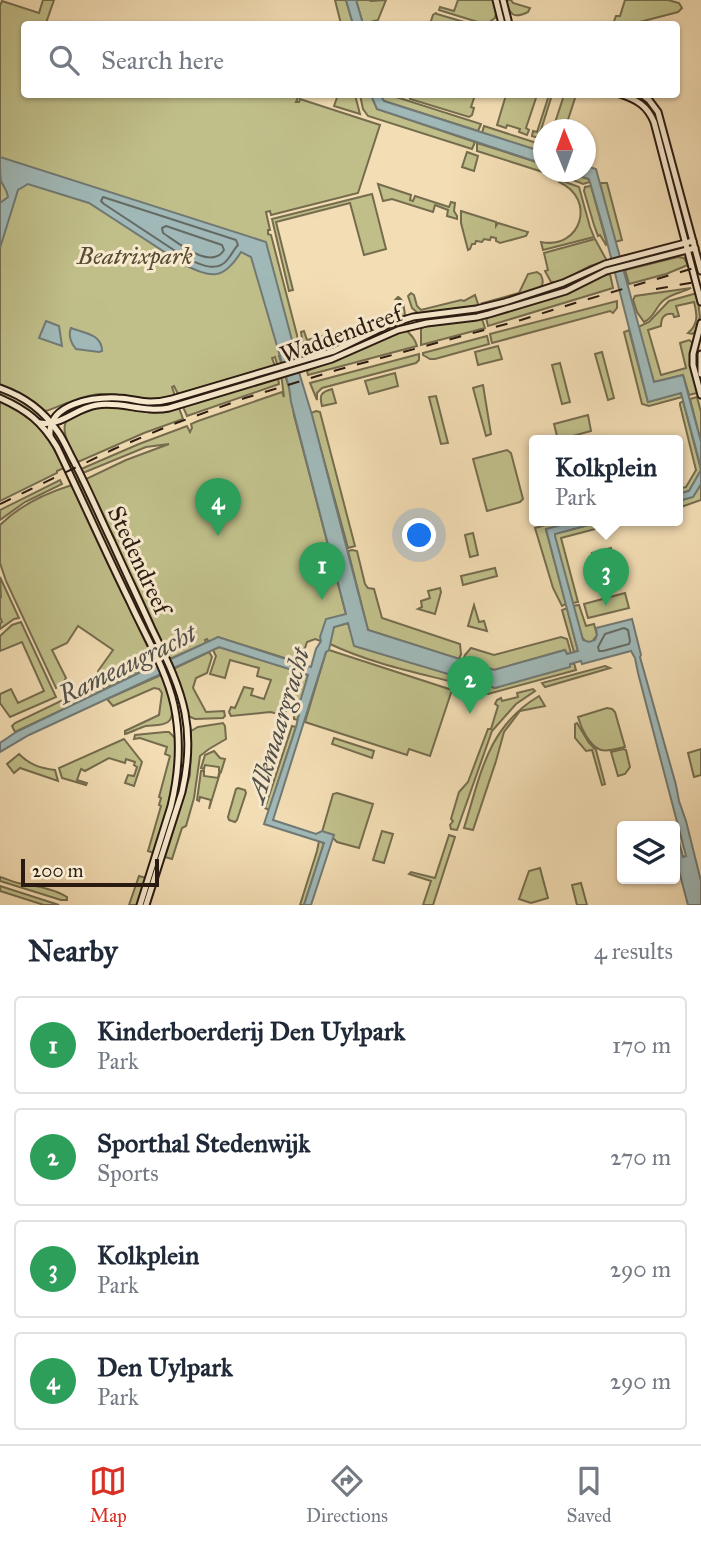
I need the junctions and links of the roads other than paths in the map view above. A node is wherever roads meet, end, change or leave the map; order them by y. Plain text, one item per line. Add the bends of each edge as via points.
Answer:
1 (496, 0) edge
2 (503, 0) edge
3 (501, 21) edge
4 (508, 21) edge
5 (630, 98) edge
6 (646, 98) edge
7 (667, 158) junction
8 (691, 246) junction
9 (605, 267) junction
10 (701, 271) edge
11 (701, 302) edge
12 (701, 323) edge
13 (701, 354) edge
14 (701, 374) edge
15 (0, 388) edge
16 (701, 395) edge
17 (0, 398) edge
18 (43, 414) junction
19 (57, 414) junction
20 (62, 421) junction
21 (40, 423) junction
22 (51, 423) junction
23 (50, 435) junction
24 (60, 435) junction
25 (139, 905) edge
26 (146, 905) edge

1 - 3 main road
2 - 4 main road
5 - 7 main road via 650,113
6 - 7 main road via 658,112
7 - 8 main road
8 - 9 main road, Waddendreef
8 - 10 main road
8 - 11 main road
9 - 19 main road, Waddendreef via 476,309 409,318 334,351 184,396 155,402 94,399
9 - 20 main road, Waddendreef via 566,290 477,317 398,330 332,359 174,407 149,410 100,404
12 - 16 main road via 693,359
13 - 14 main road
15 - 18 main road, Stedendreef via 22,397
17 - 21 main road, Stedendreef
18 - 19 main road
18 - 22 main road, Stedendreef
19 - 22 main road
20 - 22 main road, Waddendreef
20 - 24 main road
21 - 22 main road, Waddendreef
21 - 23 main road, Stedendreef
22 - 23 main road
22 - 24 main road, Stedendreef
23 - 25 main road, Stedendreef via 155,654 176,718 178,773 172,806
24 - 26 main road, Stedendreef via 173,674 186,721 186,775

